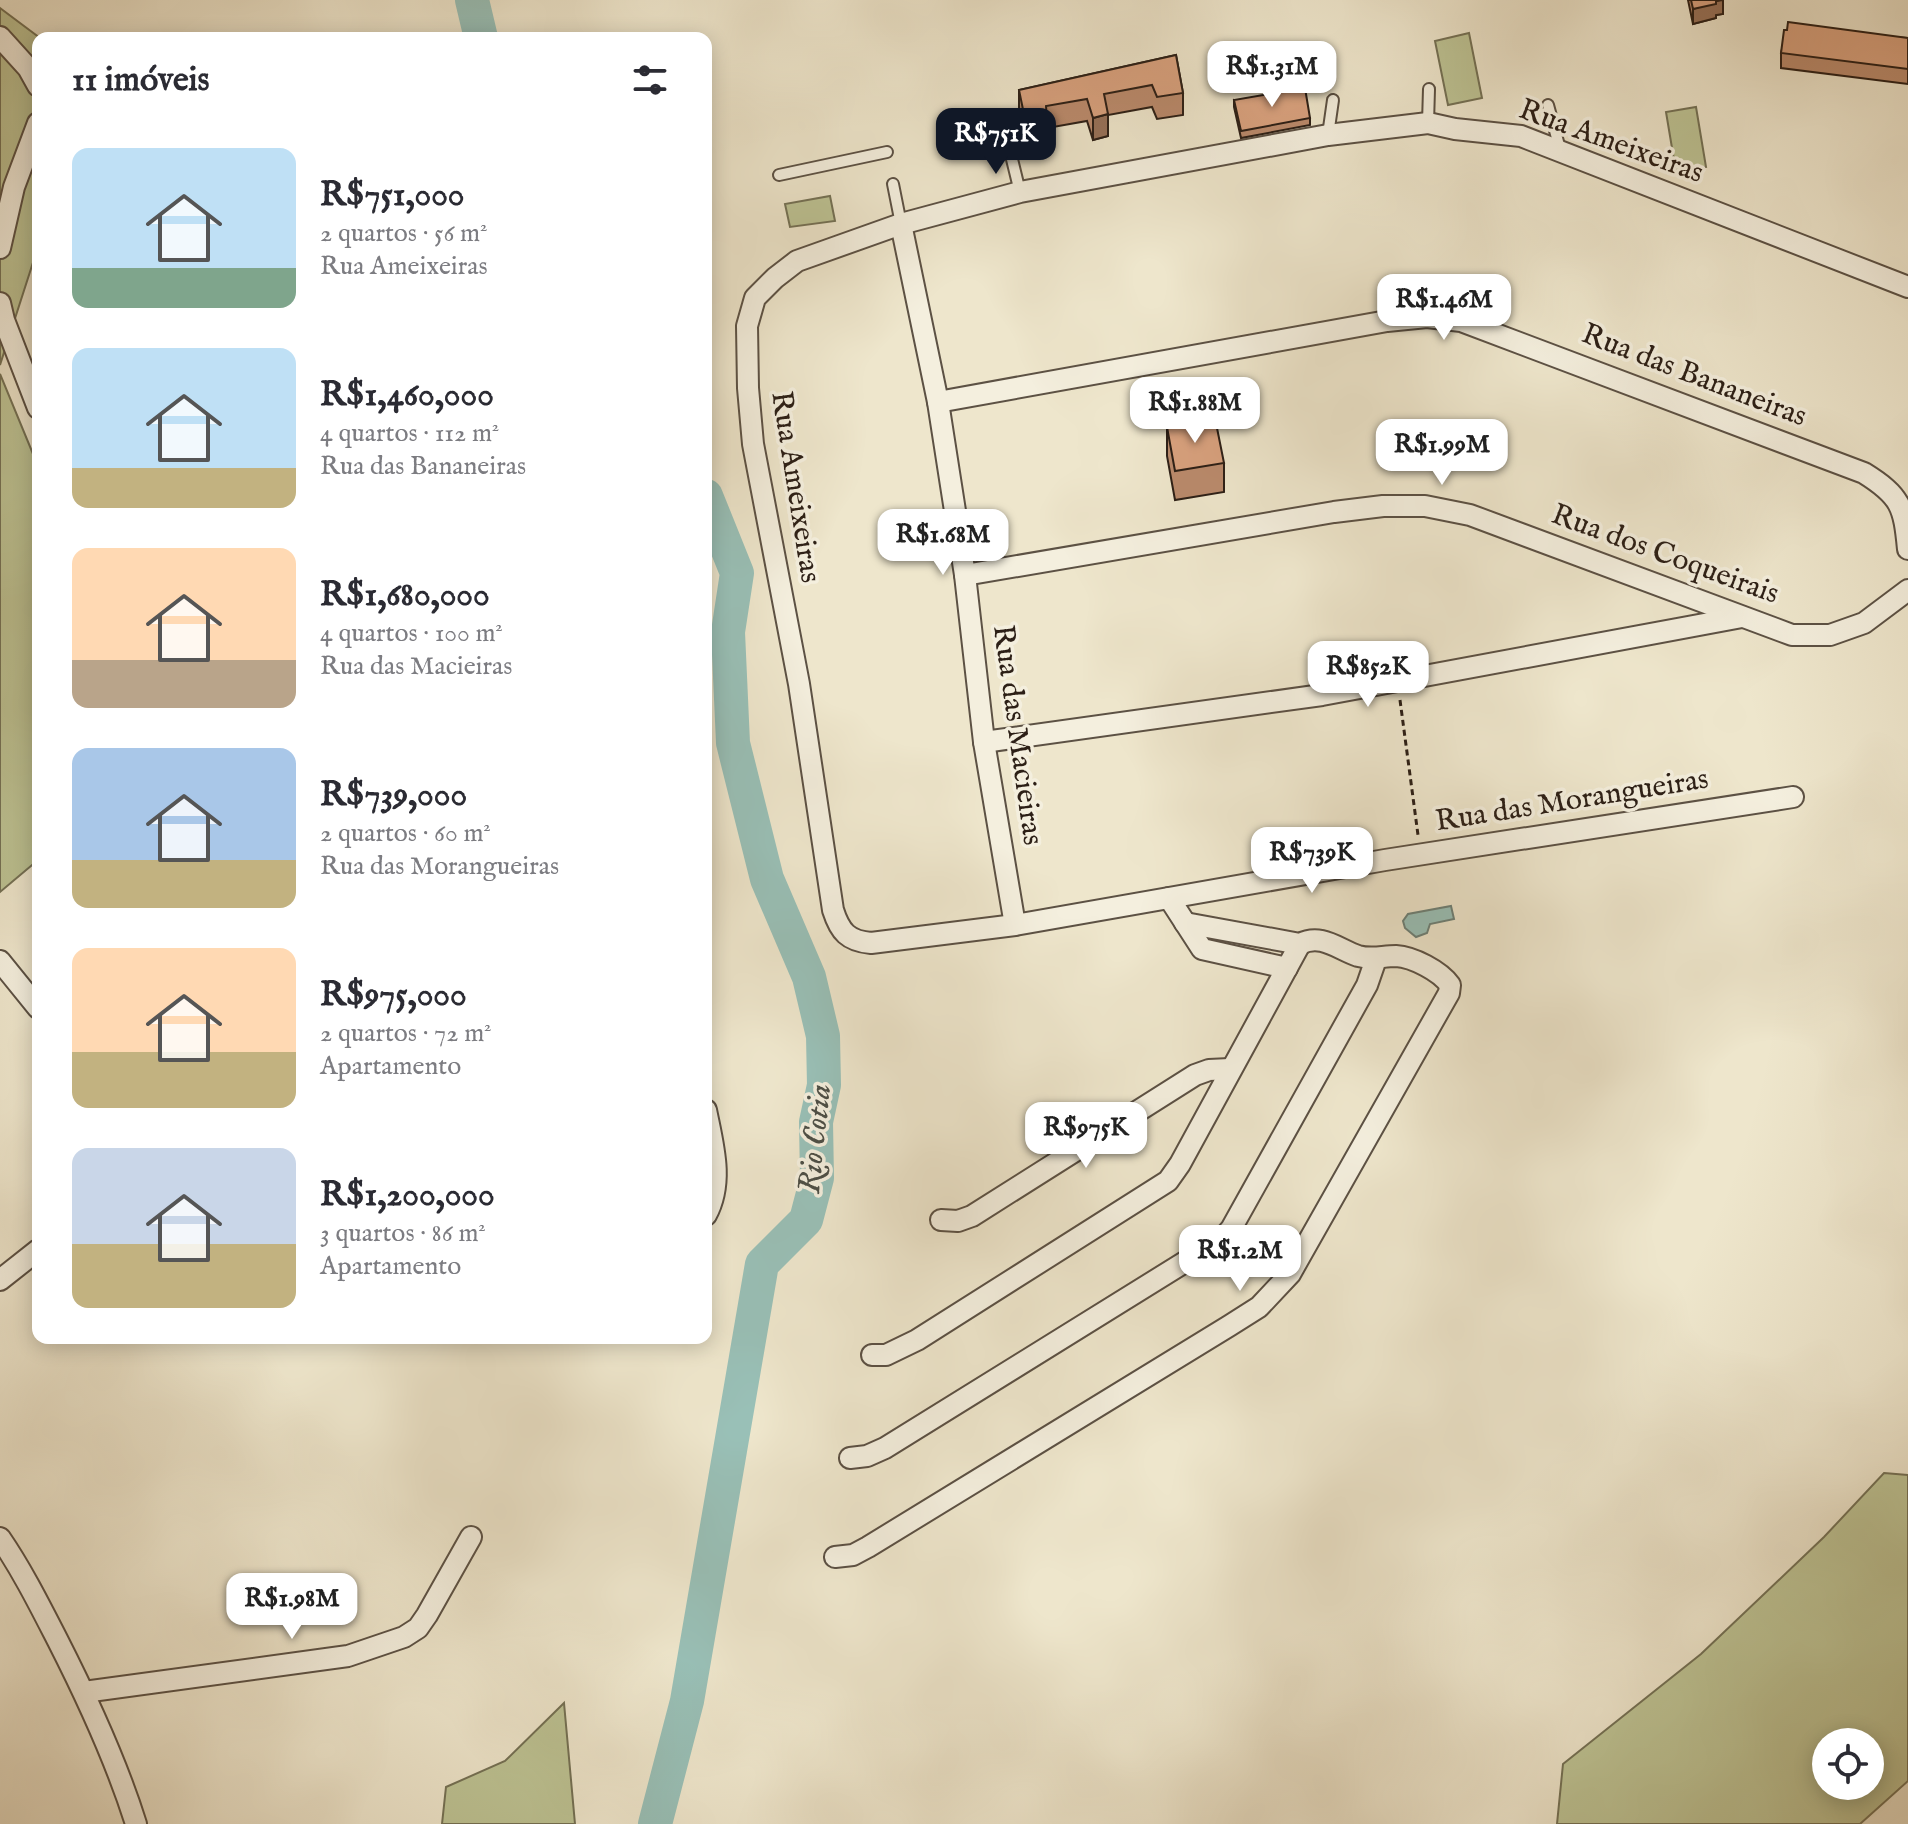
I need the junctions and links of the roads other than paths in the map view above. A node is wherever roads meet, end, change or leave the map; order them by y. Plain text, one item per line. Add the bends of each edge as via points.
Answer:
1 (0, 37) edge
2 (32, 75) edge
3 (1429, 89) dead end
4 (1333, 100) dead end
5 (1548, 105) dead end
6 (1428, 123) junction
7 (1328, 135) junction
8 (32, 139) edge
9 (1560, 149) junction
10 (1010, 151) dead end
11 (887, 152) dead end
12 (779, 175) dead end
13 (893, 184) dead end
14 (1020, 192) junction
15 (901, 224) junction
16 (0, 248) edge
17 (1908, 287) edge
18 (0, 303) edge
19 (32, 392) edge
20 (938, 402) junction
21 (1908, 549) edge
22 (965, 575) junction
23 (1908, 590) edge
24 (1743, 616) junction
25 (984, 742) junction
26 (1793, 797) dead end
27 (1169, 898) junction
28 (1185, 923) junction
29 (1015, 925) junction
30 (842, 933) joint
31 (1249, 933) junction
32 (1300, 944) junction
33 (1245, 957) junction
34 (1376, 959) junction
35 (0, 961) edge
36 (1287, 968) junction
37 (32, 1001) edge
38 (1230, 1069) junction
39 (712, 1138) edge
40 (712, 1200) edge
41 (941, 1220) dead end
42 (32, 1255) edge
43 (0, 1280) edge
44 (872, 1355) dead end
45 (850, 1458) dead end
46 (471, 1537) dead end
47 (0, 1538) edge
48 (835, 1557) dead end
49 (84, 1692) junction
50 (136, 1824) edge

1 - 2 street
3 - 6 lane
4 - 7 lane
5 - 9 lane
6 - 7 street, Rua Ameixeiras
6 - 9 street, Rua Ameixeiras via 1521,136
7 - 14 street, Rua Ameixeiras
8 - 16 street
9 - 17 street, Rua Ameixeiras
10 - 14 lane
11 - 12 lane
13 - 15 lane
14 - 15 street, Rua Ameixeiras
15 - 20 street, Rua das Macieiras
15 - 30 street, Rua Ameixeiras via 797,261 755,298 747,326 753,444 799,684 833,910
18 - 19 street
20 - 21 street, Rua das Bananeiras via 1387,321 1461,321 1864,473 1896,499 1905,515
20 - 22 street, Rua das Macieiras
22 - 24 street, Rua dos Coqueirais via 1334,512 1425,506 1470,515
22 - 25 street, Rua das Macieiras
23 - 24 street, Rua dos Coqueirais via 1864,623 1830,635 1792,635
24 - 25 street via 1322,695
25 - 29 street, Rua das Macieiras
26 - 27 street, Rua das Morangueiras
27 - 28 street
27 - 29 street, Rua das Morangueiras
28 - 31 street
28 - 33 street via 1202,949
29 - 30 street, Rua das Morangueiras via 871,943
31 - 32 street
31 - 33 street
32 - 34 street via 1317,939
32 - 36 street
33 - 36 street
34 - 45 street via 1367,985 1222,1239 885,1448
34 - 48 street via 1407,958 1446,978 1449,993 1304,1251 1276,1291 1229,1326 868,1547
35 - 37 street
36 - 38 street
38 - 41 street via 1195,1075 972,1216
38 - 44 street via 1168,1181 917,1340 886,1355
39 - 40 street via 718,1165
42 - 43 street
46 - 49 street via 427,1615 404,1637 348,1656
47 - 49 street
49 - 50 street

